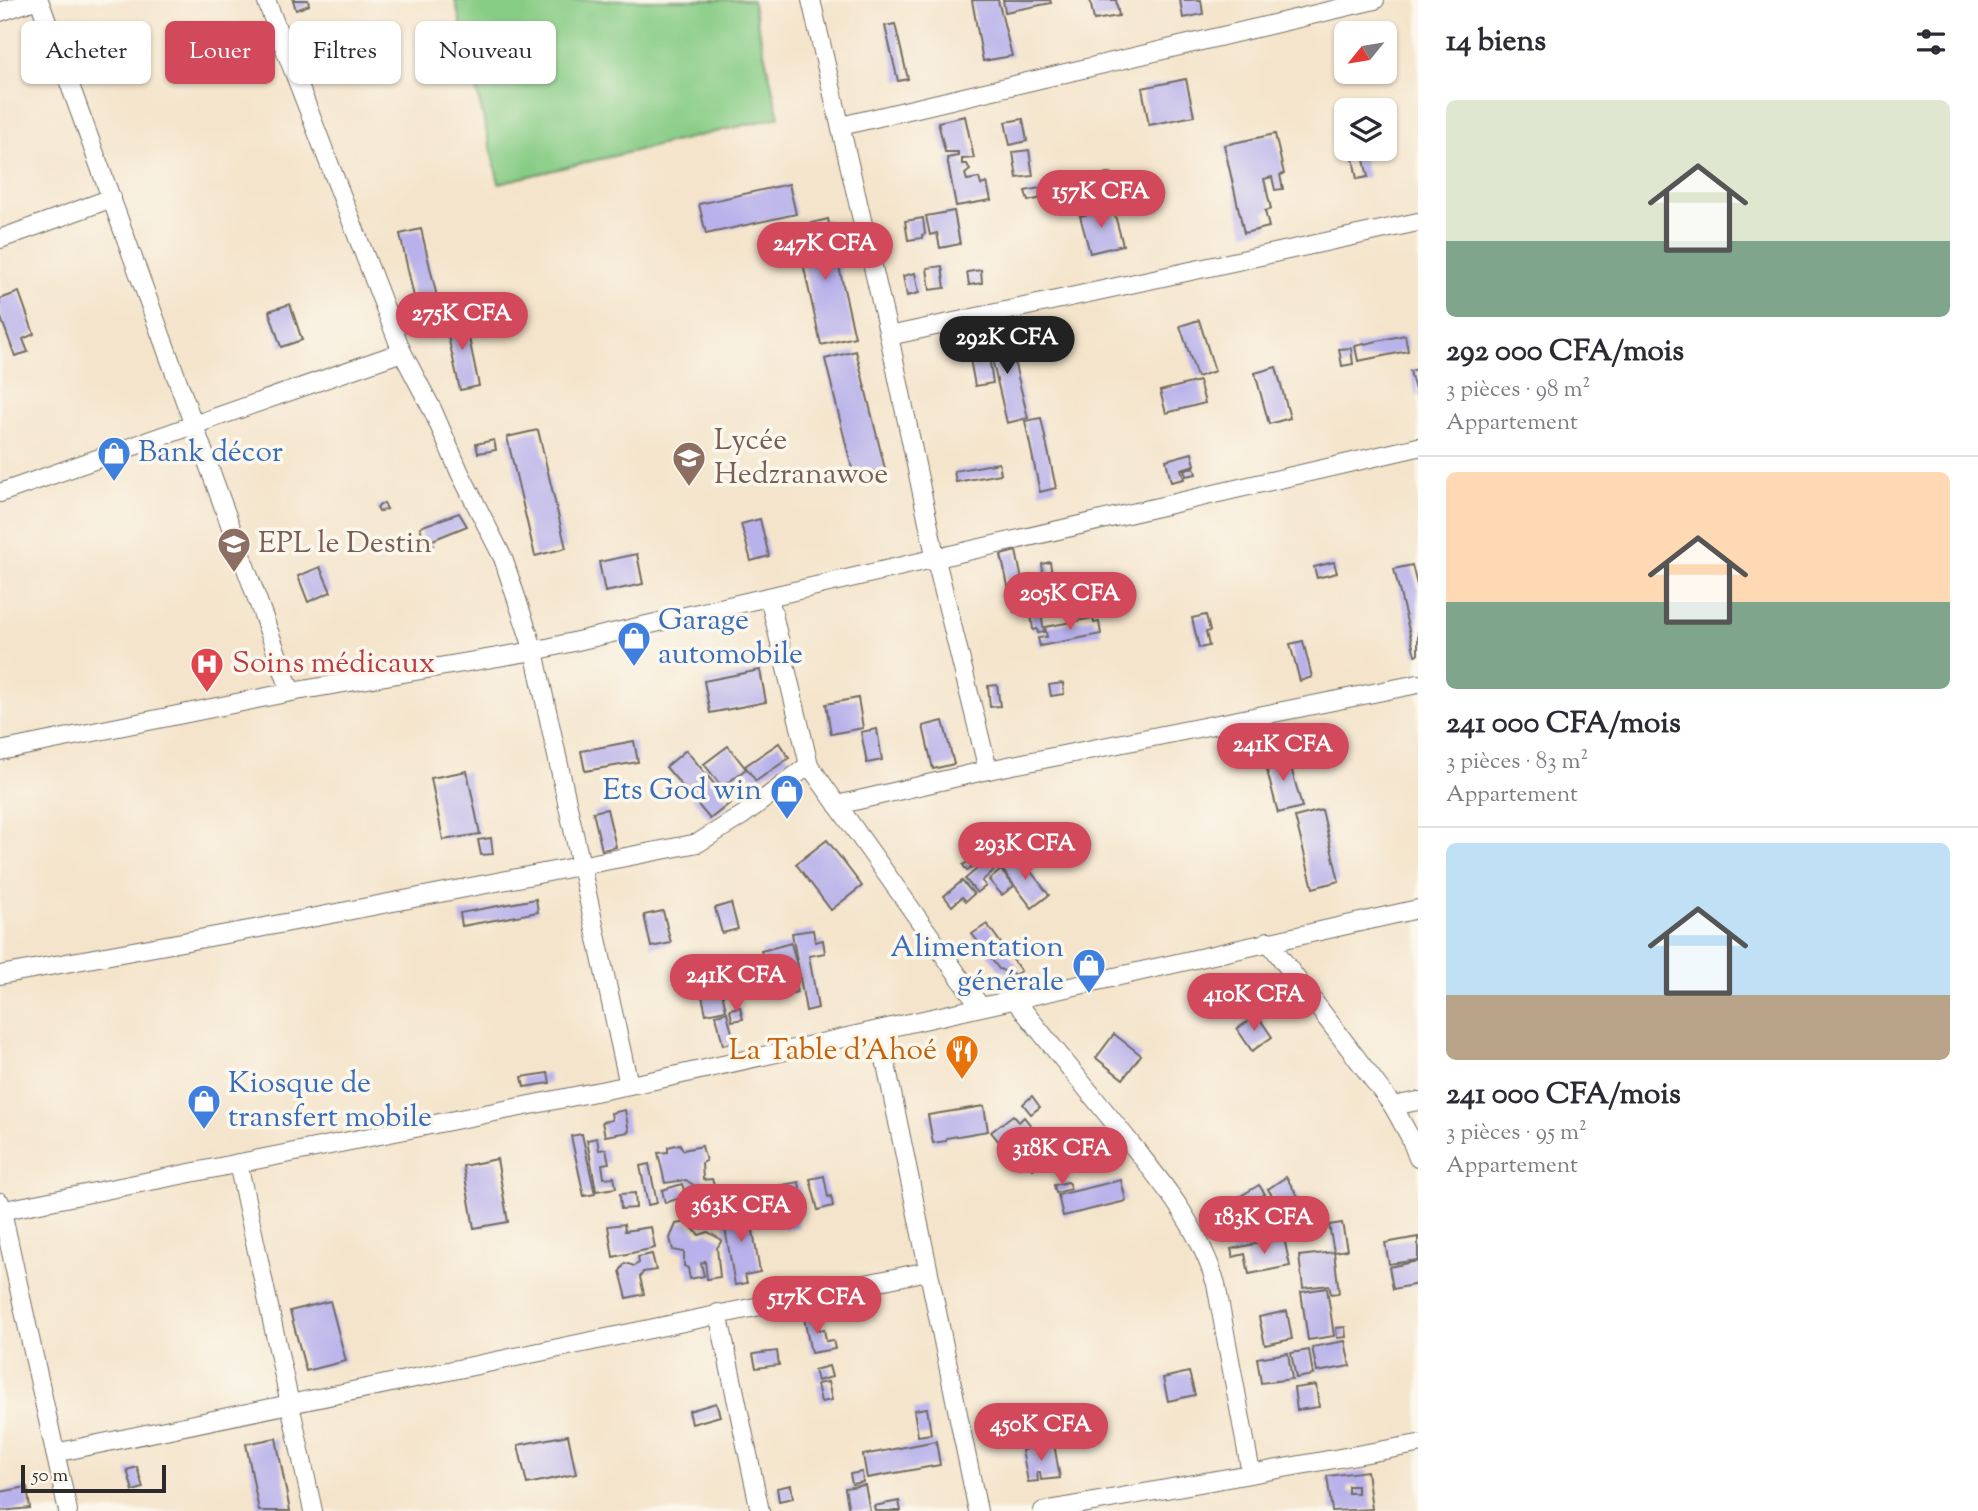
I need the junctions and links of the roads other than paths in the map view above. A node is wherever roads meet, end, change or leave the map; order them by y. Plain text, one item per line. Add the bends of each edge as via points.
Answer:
1 (37, 0) edge
2 (266, 0) edge
3 (811, 0) edge
4 (1375, 0) edge
5 (0, 12) edge
6 (841, 126) junction
7 (112, 198) junction
8 (1418, 222) edge
9 (0, 239) edge
10 (889, 336) junction
11 (402, 352) junction
12 (195, 425) junction
13 (1418, 447) edge
14 (0, 493) edge
15 (936, 560) junction
16 (769, 597) junction
17 (534, 651) junction
18 (1418, 684) edge
19 (291, 692) junction
20 (0, 751) edge
21 (809, 765) junction
22 (988, 771) junction
23 (837, 805) junction
24 (582, 867) junction
25 (1418, 909) edge
26 (1268, 941) junction
27 (0, 975) edge
28 (1014, 999) junction
29 (980, 1006) junction
30 (879, 1030) junction
31 (629, 1085) junction
32 (1418, 1101) edge
33 (1393, 1106) junction
34 (1418, 1158) edge
35 (238, 1163) junction
36 (1, 1208) edge
37 (928, 1271) junction
38 (718, 1313) junction
39 (290, 1403) junction
40 (1418, 1444) edge
41 (55, 1453) junction
42 (1251, 1473) junction
43 (68, 1511) edge
44 (313, 1511) edge
45 (760, 1511) edge
46 (978, 1511) edge
47 (1043, 1511) edge

1 - 5 street
1 - 7 street
2 - 11 street
3 - 6 street
4 - 6 street
6 - 10 street
7 - 9 street
7 - 12 street
8 - 10 street
10 - 15 street
11 - 12 street
11 - 17 street via 503,558
12 - 14 street
12 - 19 street
13 - 15 street
15 - 16 street
15 - 22 street
16 - 17 street
16 - 21 street
17 - 19 street
17 - 24 street
18 - 22 street
19 - 20 street
21 - 23 street
21 - 24 street via 743,816 698,843
22 - 23 street
23 - 29 street
24 - 27 street
24 - 31 street
25 - 26 street
26 - 28 street
26 - 33 street
28 - 29 street
28 - 42 street via 1198,1235 1216,1284
29 - 30 street
30 - 31 street
30 - 37 street
31 - 35 street
32 - 33 street
33 - 34 street
35 - 36 street
35 - 39 street
36 - 41 street
37 - 38 street
37 - 46 street
38 - 39 street
38 - 45 street
39 - 41 street
39 - 44 street
40 - 42 street
41 - 43 street
42 - 47 street

